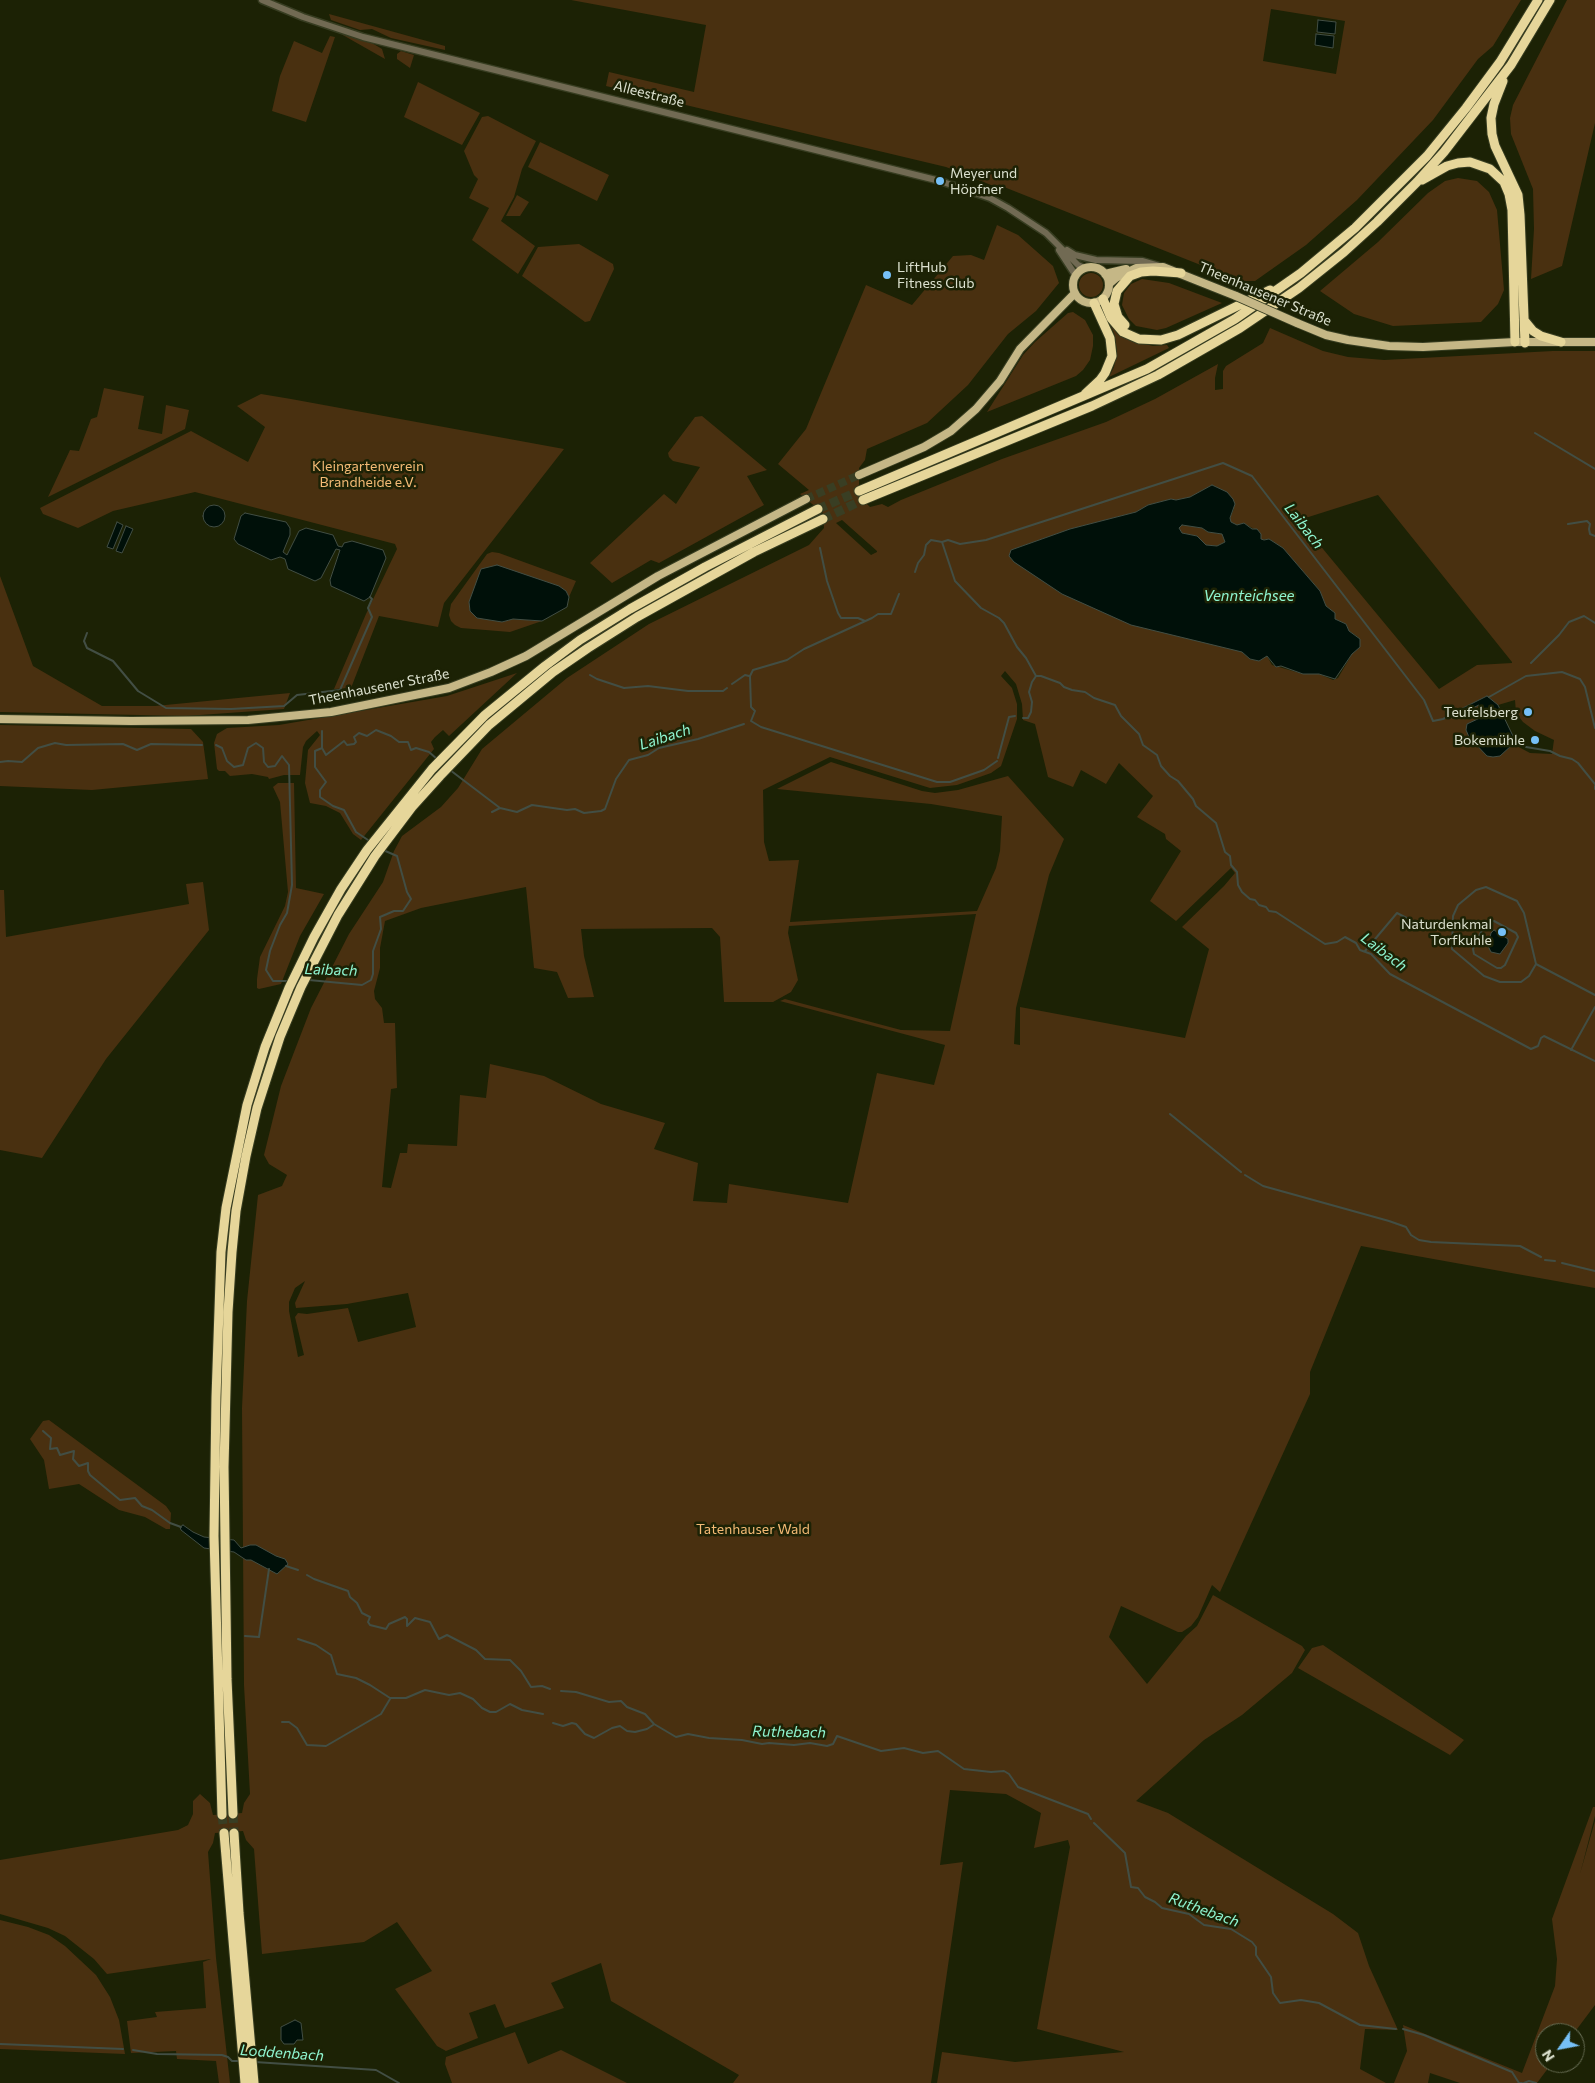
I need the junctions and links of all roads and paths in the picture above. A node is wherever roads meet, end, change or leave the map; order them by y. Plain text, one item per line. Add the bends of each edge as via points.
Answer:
1 (262, 0) edge
2 (1538, 0) edge
3 (1550, 0) edge
4 (1511, 65) junction
5 (1418, 182) junction
6 (1027, 220) junction
7 (1046, 233) junction
8 (1163, 267) junction
9 (1084, 268) junction
10 (1136, 268) junction
11 (1181, 273) junction
12 (1301, 273) junction
13 (1106, 274) junction
14 (1076, 276) junction
15 (1109, 284) junction
16 (1078, 297) junction
17 (1098, 301) junction
18 (1524, 320) junction
19 (1150, 340) junction
20 (1515, 342) junction
21 (1525, 342) junction
22 (1561, 342) junction
23 (1595, 342) edge
24 (1072, 402) junction
25 (859, 474) tunnel mouth
26 (859, 491) tunnel mouth
27 (806, 499) tunnel mouth
28 (863, 500) tunnel mouth
29 (818, 509) tunnel mouth
30 (823, 519) tunnel mouth
31 (0, 719) edge
32 (233, 1814) tunnel mouth
33 (222, 1815) tunnel mouth
34 (234, 1832) tunnel mouth
35 (224, 1833) tunnel mouth
36 (244, 2083) edge
37 (254, 2083) edge

1 - 6 street, Alleestraße via 363,37 916,173 990,198
2 - 12 highway via 1500,62 1427,156 1355,228
3 - 4 highway
4 - 5 highway
4 - 18 highway via 1491,118 1495,146 1518,195
5 - 20 highway via 1447,166 1470,162 1490,169 1504,182 1512,210
5 - 28 highway via 1344,252 1299,288 1202,351 1092,406
6 - 7 street, Alleestraße
6 - 14 street, Alleestraße via 1061,252
7 - 8 street via 1070,252 1081,256 1096,260 1142,261
7 - 9 street, Alleestraße
8 - 10 main road, Theenhausener Straße
8 - 11 main road, Theenhausener Straße
9 - 13 main road via 1096,268
9 - 14 main road
10 - 13 main road, Theenhausener Straße
10 - 15 main road, Theenhausener Straße
11 - 19 highway via 1141,272 1130,276 1117,291 1114,304 1118,317 1127,328
11 - 20 main road, Theenhausener Straße, bridge via 1340,338 1389,346 1423,347
12 - 19 highway via 1178,335
12 - 24 highway via 1235,320 1189,347
13 - 15 main road
14 - 16 main road
15 - 17 main road via 1109,290
16 - 17 main road
16 - 25 main road via 1044,323 1020,349 976,410 951,431 924,447
17 - 19 highway via 1124,332 1138,340
17 - 24 highway via 1112,356 1100,380
18 - 21 highway
18 - 22 highway via 1541,336
20 - 21 main road, Theenhausener Straße
21 - 22 main road, Theenhausener Straße
22 - 23 main road, Theenhausener Straße
24 - 26 highway
27 - 31 main road, Theenhausener Straße via 680,564 526,656 449,688 331,712 248,720
29 - 33 highway via 630,609 580,640 485,715 432,768 367,850 341,889 294,977 265,1047 247,1105 226,1208 221,1252 214,1552
30 - 32 highway via 712,574 588,648 520,698 454,760 375,856 338,915 301,987 259,1100 236,1211 228,1312 225,1538
34 - 37 highway
35 - 36 highway

